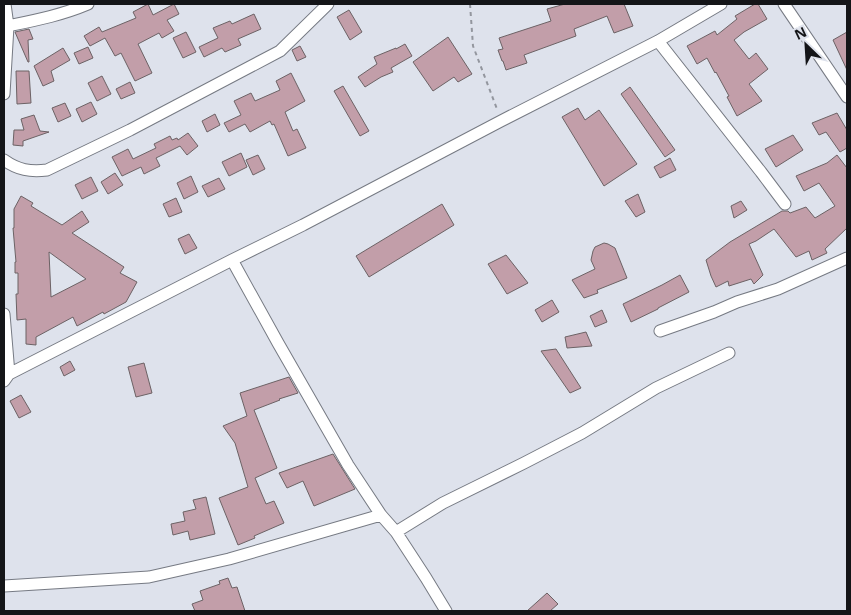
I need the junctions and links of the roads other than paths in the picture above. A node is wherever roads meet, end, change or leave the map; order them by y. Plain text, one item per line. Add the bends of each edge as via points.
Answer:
1 (5, 4) edge
2 (88, 4) edge
3 (328, 4) edge
4 (721, 4) edge
5 (784, 4) edge
6 (8, 26) junction
7 (658, 40) junction
8 (4, 94) edge
9 (847, 94) edge
10 (4, 160) edge
11 (784, 204) dead end
12 (847, 258) edge
13 (232, 260) junction
14 (4, 314) edge
15 (660, 331) dead end
16 (729, 353) dead end
17 (7, 378) edge
18 (381, 515) junction
19 (396, 532) junction
20 (4, 586) edge
21 (446, 611) edge

1 - 6 street
2 - 6 street via 69,12
3 - 10 street via 280,51 47,170 34,172
4 - 7 street
5 - 9 street
6 - 8 street
7 - 11 street
7 - 13 street
12 - 15 street via 778,289
13 - 17 street
13 - 18 street via 348,465
14 - 17 street
16 - 19 street via 656,388 582,433 443,503
18 - 19 street
18 - 20 street via 229,559 149,577
19 - 21 street

